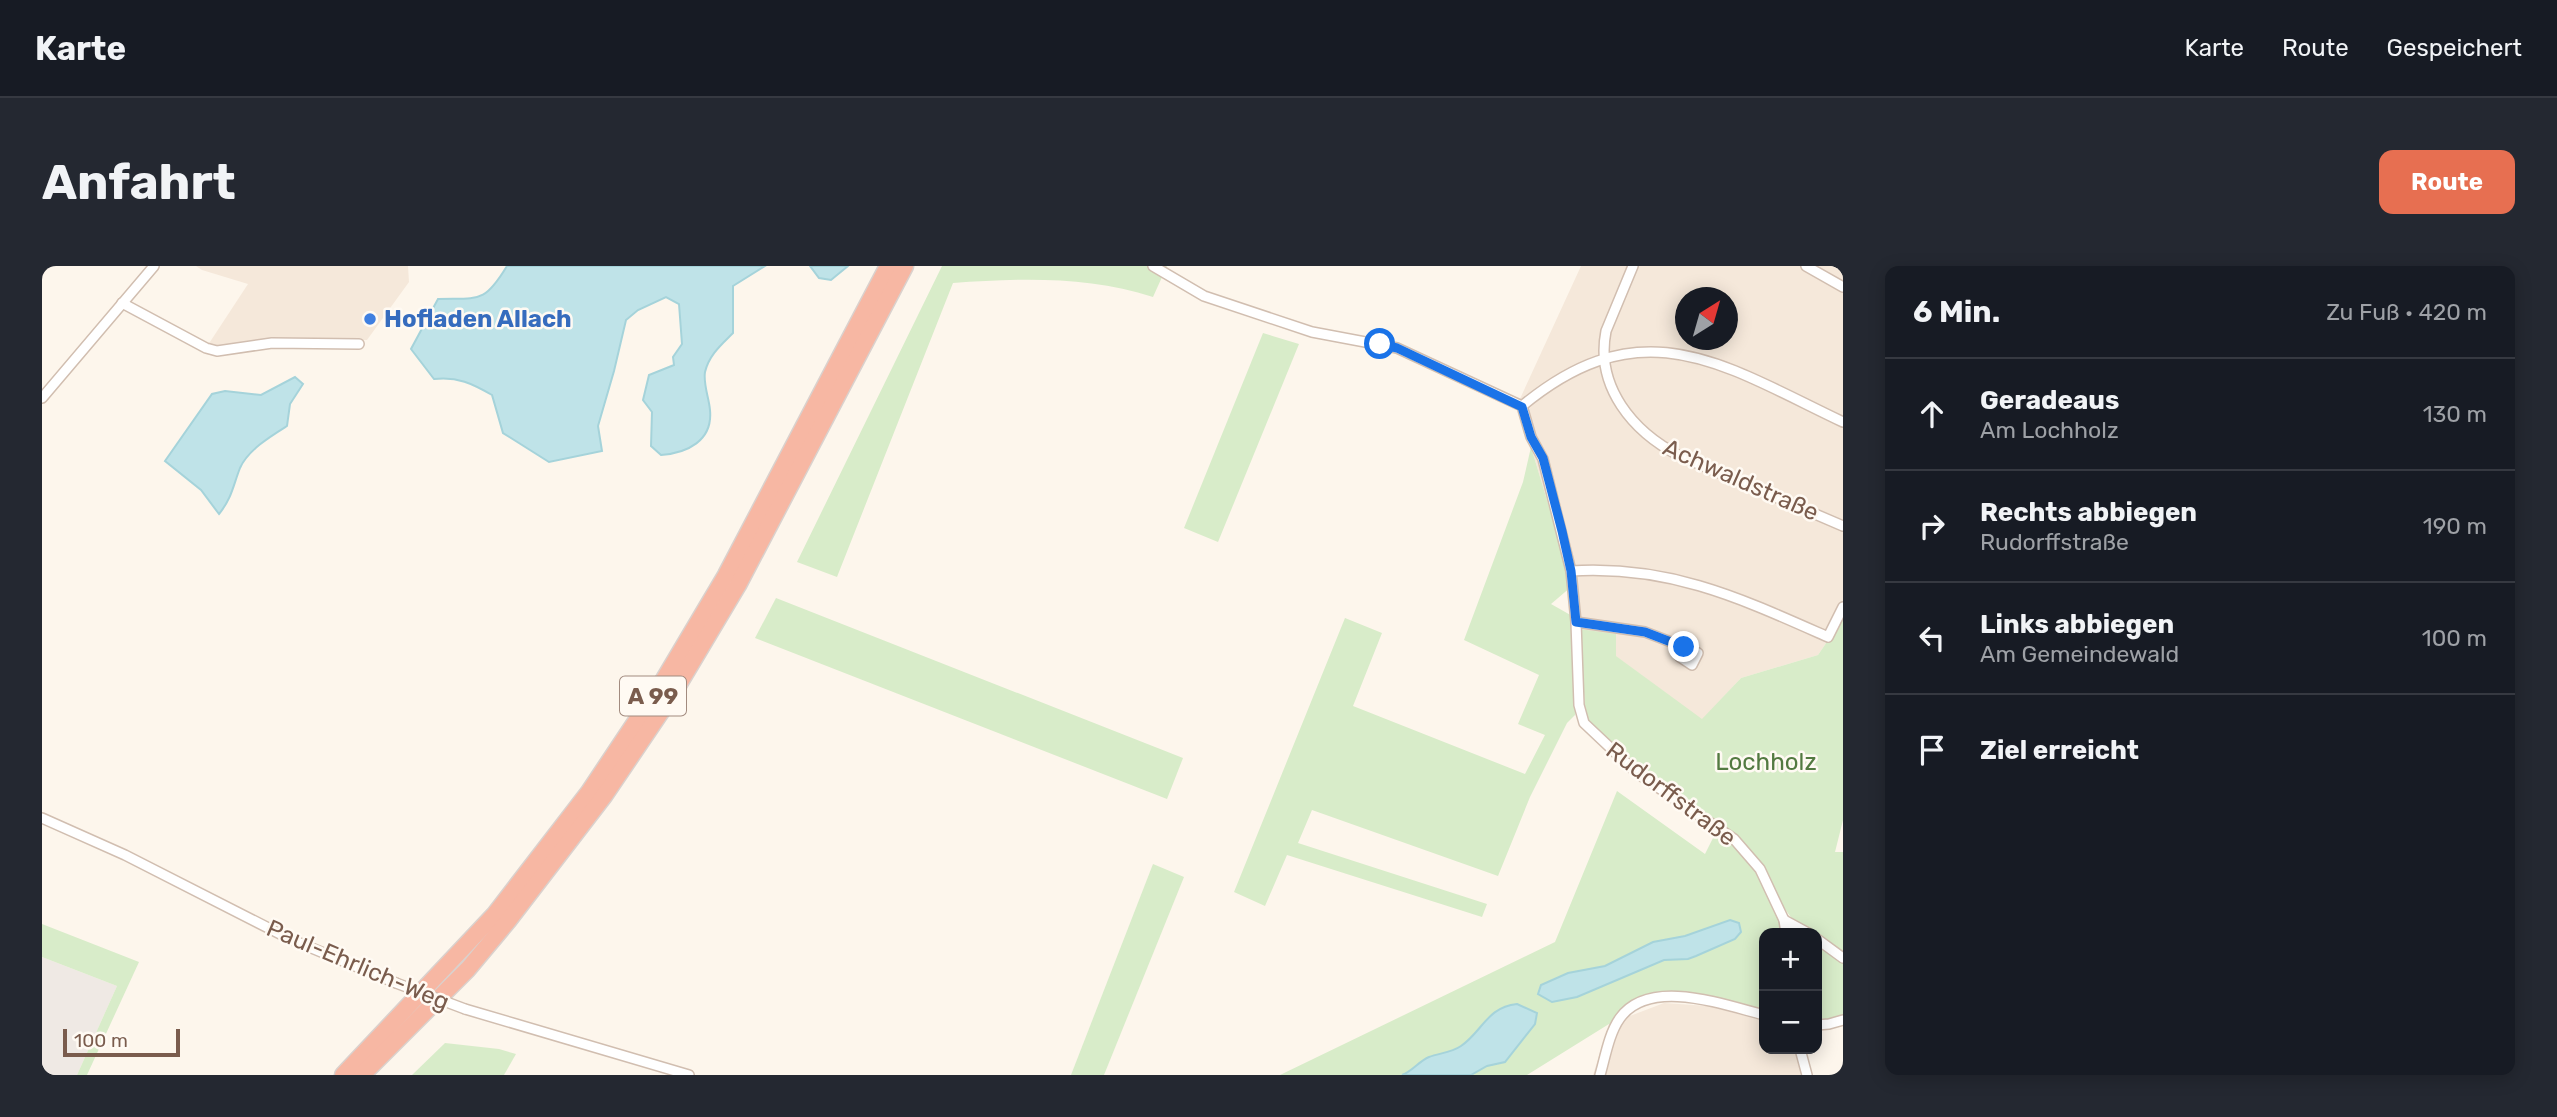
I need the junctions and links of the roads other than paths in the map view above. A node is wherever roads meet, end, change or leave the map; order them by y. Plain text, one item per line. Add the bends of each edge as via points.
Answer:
1 (154, 266) edge
2 (888, 266) edge
3 (905, 266) edge
4 (1153, 266) edge
5 (1633, 266) edge
6 (1806, 266) edge
7 (1843, 288) edge
8 (122, 303) junction
9 (359, 344) dead end
10 (1604, 358) junction
11 (42, 398) edge
12 (1522, 407) junction
13 (1843, 422) edge
14 (1843, 526) edge
15 (1571, 571) junction
16 (1843, 607) edge
17 (1576, 622) junction
18 (1684, 647) dead end
19 (42, 818) edge
20 (1784, 920) junction
21 (1786, 928) edge
22 (1799, 928) edge
23 (1822, 943) edge
24 (1843, 958) edge
25 (1759, 1014) edge
26 (1843, 1020) edge
27 (1822, 1025) edge
28 (1801, 1054) edge
29 (343, 1075) edge
30 (362, 1075) edge
31 (689, 1075) edge
32 (1600, 1075) edge
33 (1807, 1075) edge

1 - 8 street
2 - 29 highway, A 99 via 726,575 589,792 495,914
3 - 30 highway, A 99 via 738,585 665,706 604,796 508,921 468,969
4 - 12 street via 1204,296 1312,331 1397,348
5 - 10 street via 1606,331
6 - 7 street
8 - 9 street via 217,351 272,343
8 - 11 street
10 - 12 street via 1572,372
10 - 13 street via 1654,352 1696,357 1739,372
10 - 14 street, Achwaldstraße via 1609,382 1625,413 1658,444
12 - 15 street, Rudorffstraße via 1543,458
15 - 16 street via 1627,570 1686,581 1828,637
15 - 17 street, Rudorffstraße
17 - 18 street via 1645,632
17 - 20 street, Rudorffstraße via 1579,705 1584,723 1643,778 1734,839 1760,869
19 - 31 street, Paul-Ehrlich-Weg, bridge via 290,939 396,983 465,1009
20 - 21 street, Rudorffstraße
20 - 22 street
23 - 24 street
25 - 32 street via 1670,996 1647,1001 1629,1009 1617,1024
26 - 27 street
28 - 33 street

